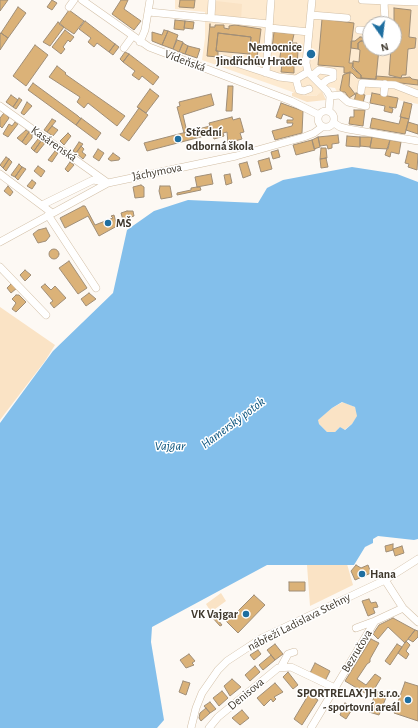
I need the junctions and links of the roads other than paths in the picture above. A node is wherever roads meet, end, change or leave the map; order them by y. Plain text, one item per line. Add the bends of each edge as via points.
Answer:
1 (74, 0) edge
2 (82, 0) edge
3 (150, 0) edge
4 (212, 0) edge
5 (271, 0) edge
6 (312, 0) edge
7 (362, 0) edge
8 (368, 0) edge
9 (384, 2) junction
10 (417, 2) edge
11 (69, 6) dead end
12 (149, 12) junction
13 (311, 15) junction
14 (385, 16) edge
15 (208, 17) junction
16 (347, 18) dead end
17 (270, 26) junction
18 (359, 30) dead end
19 (362, 30) edge
20 (309, 32) junction
21 (132, 37) junction
22 (140, 42) junction
23 (124, 48) dead end
24 (224, 59) dead end
25 (266, 73) junction
26 (310, 74) junction
27 (296, 79) junction
28 (385, 84) junction
29 (321, 85) junction
30 (309, 89) dead end
31 (361, 91) dead end
32 (384, 93) dead end
33 (418, 94) edge
34 (330, 96) junction
35 (0, 106) edge
36 (366, 106) dead end
37 (329, 111) junction
38 (319, 115) junction
39 (334, 122) junction
40 (322, 127) junction
41 (418, 141) edge
42 (0, 174) edge
43 (108, 183) junction
44 (42, 205) junction
45 (50, 214) junction
46 (0, 242) edge
47 (0, 267) edge
48 (96, 288) dead end
49 (46, 316) dead end
50 (418, 559) edge
51 (386, 580) junction
52 (403, 608) junction
53 (375, 621) junction
54 (418, 622) edge
55 (356, 628) dead end
56 (294, 652) dead end
57 (283, 666) junction
58 (335, 688) junction
59 (191, 728) edge
60 (209, 728) edge
61 (311, 728) edge

1 - 11 street
2 - 21 street, Vídeňská
3 - 12 street
4 - 15 street
5 - 17 street
6 - 13 street
7 - 8 street
8 - 9 street
9 - 10 street
9 - 14 street
12 - 15 street
12 - 22 street
13 - 16 street
13 - 20 street
15 - 17 street
17 - 20 street
17 - 25 street
18 - 19 street
20 - 26 street via 306,63
21 - 22 street, Vídeňská
21 - 23 street
22 - 38 street, Vídeňská via 292,101
24 - 25 street
25 - 27 street
26 - 27 street
26 - 29 street
26 - 29 street via 319,70 333,72 333,78
27 - 30 street via 299,90 304,92
28 - 31 street via 362,83
28 - 32 street
28 - 33 street
29 - 34 street
34 - 36 street via 340,95 348,102
34 - 37 street
35 - 43 street, Kasárenská
37 - 38 street via 323,111
37 - 39 street via 334,115
38 - 40 street via 318,120
39 - 40 street via 328,128
39 - 41 street via 348,129
40 - 43 street, Jáchymova via 314,134 236,156
42 - 44 street
43 - 44 street via 93,180
43 - 45 street, Jáchymova
44 - 45 street
45 - 46 street, Jáchymova
45 - 48 street
47 - 49 street
50 - 51 street, nábřeží Ladislava Stehny
51 - 52 street
51 - 59 street, nábřeží Ladislava Stehny via 262,638 227,661 202,693
52 - 53 street, Bezručova
52 - 54 street
53 - 55 street
53 - 58 street, Bezručova
56 - 57 street, Denisova via 288,654
57 - 58 street via 297,669
57 - 60 street, Denisova
58 - 61 street, Bezručova

